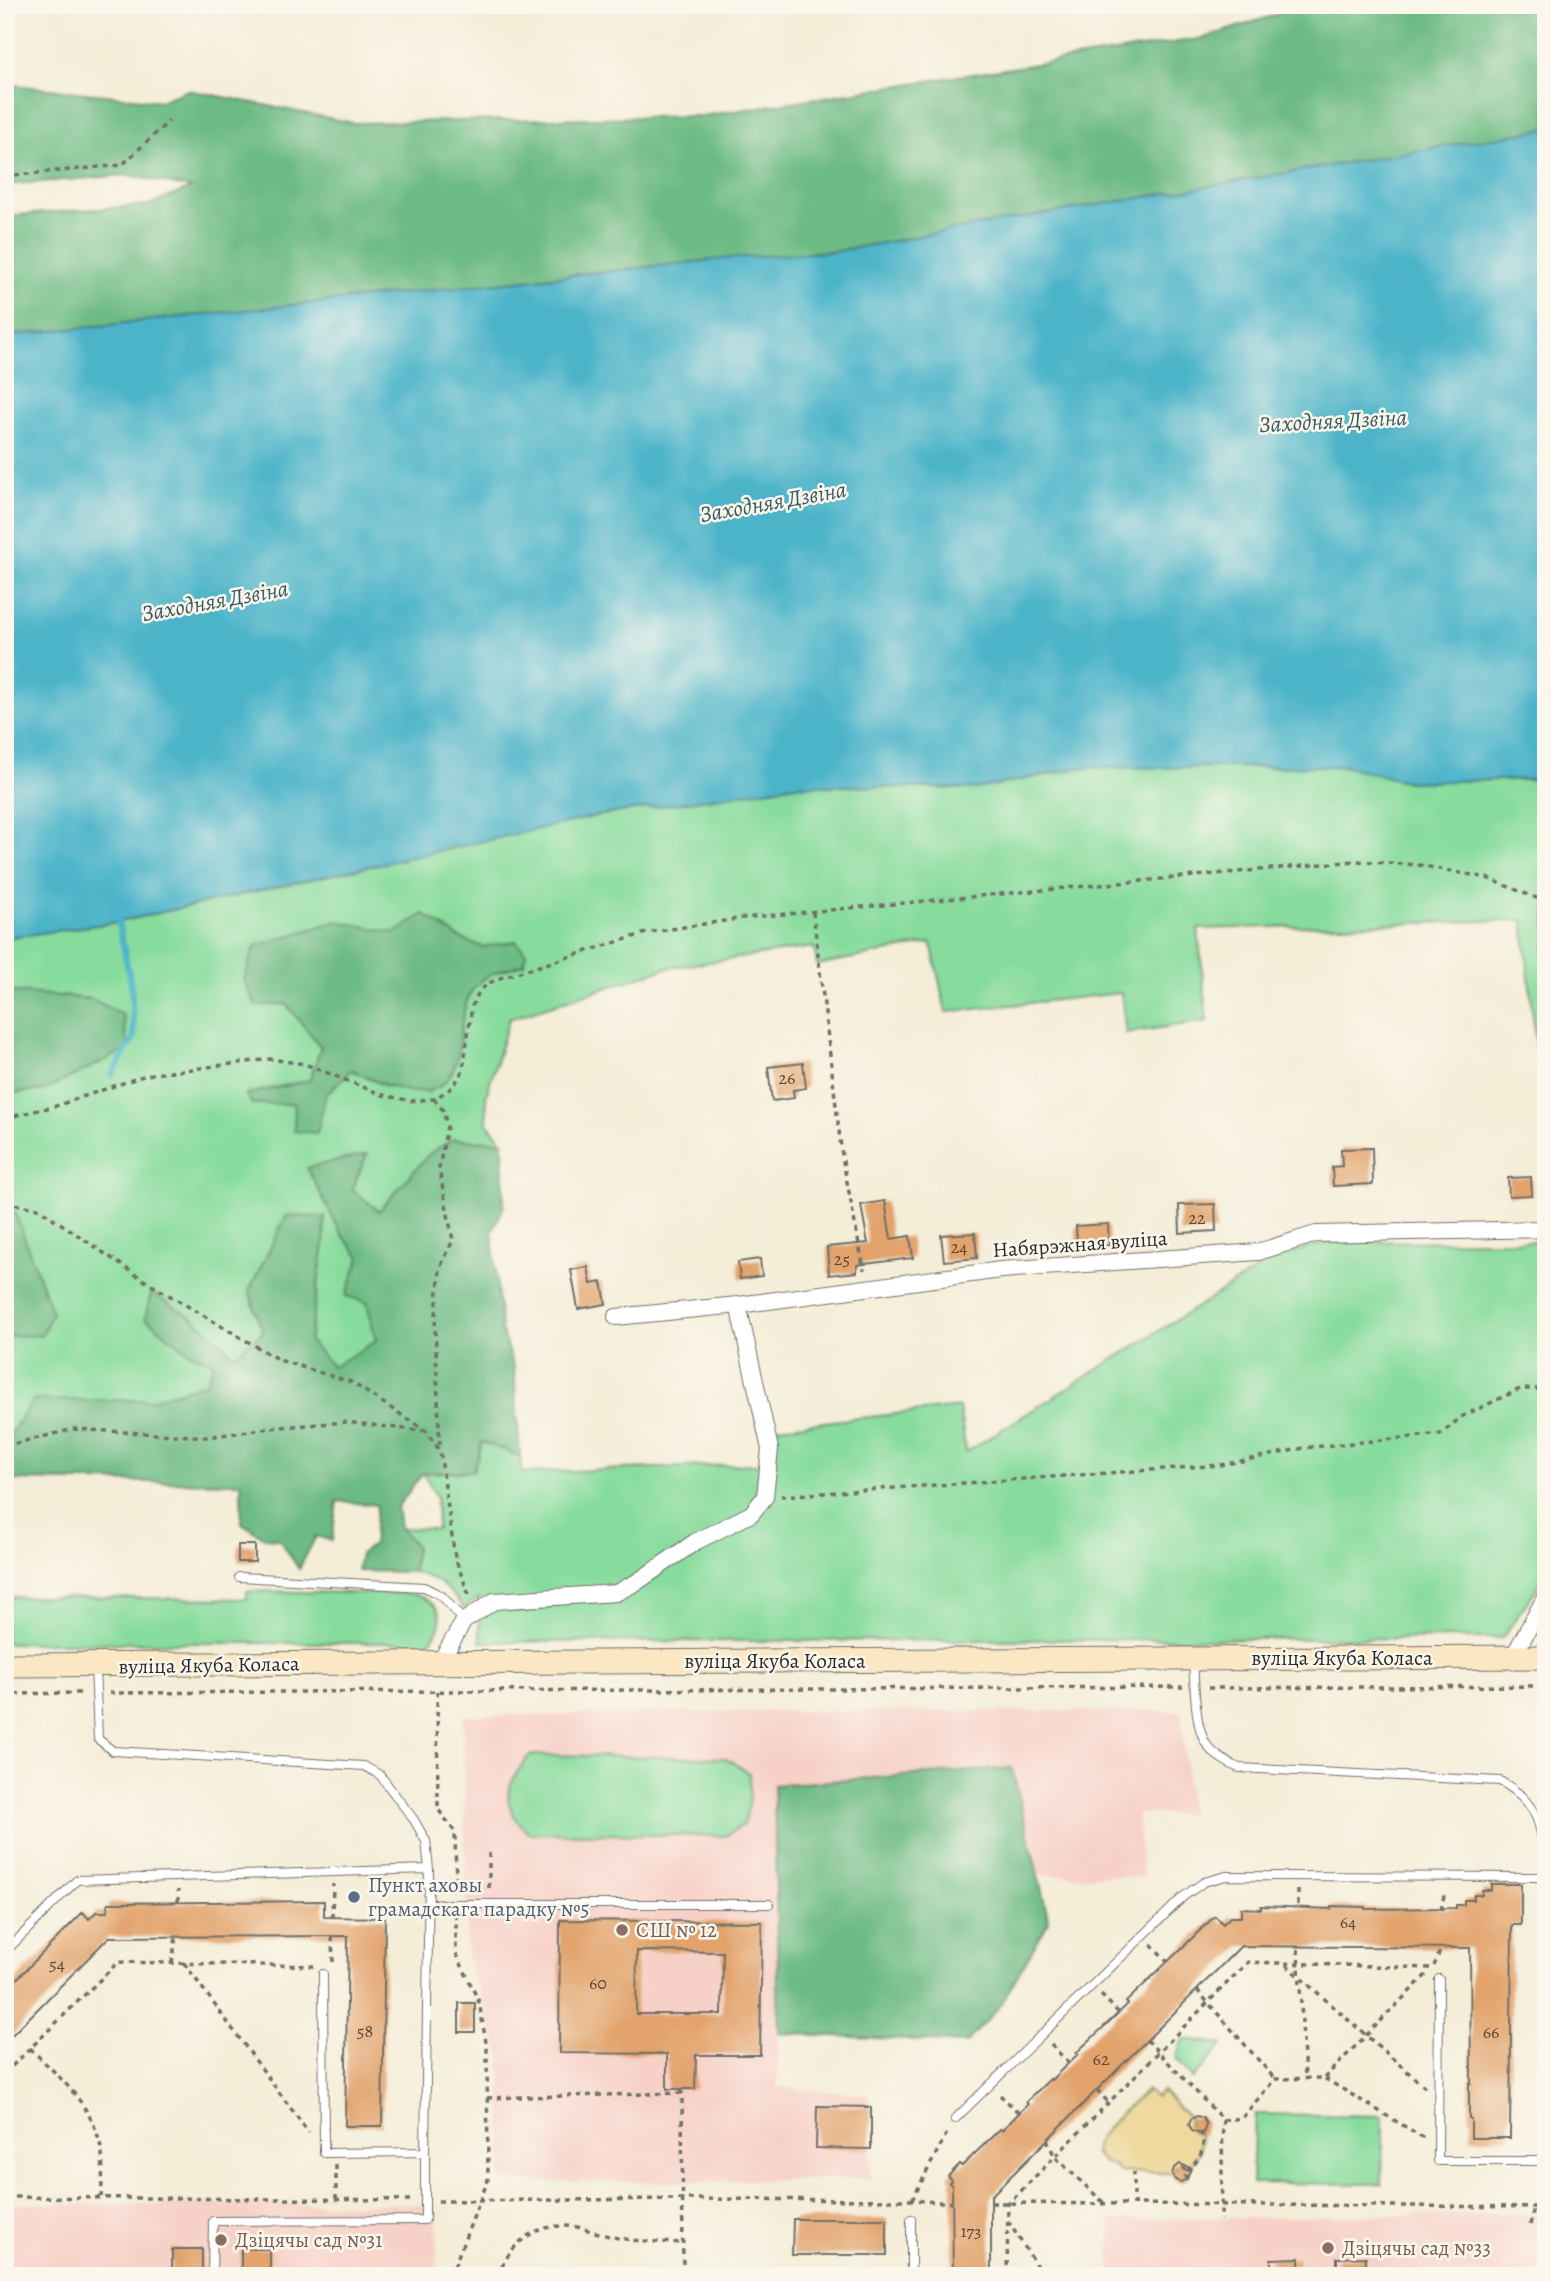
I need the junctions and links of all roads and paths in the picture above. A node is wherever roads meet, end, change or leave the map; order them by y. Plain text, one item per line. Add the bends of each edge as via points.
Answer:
1 (169, 121) dead end
2 (5, 176) edge
3 (1541, 900) dead end
4 (813, 912) junction
5 (1542, 912) dead end
6 (1546, 979) edge
7 (434, 1100) junction
8 (5, 1118) edge
9 (5, 1203) edge
10 (1546, 1228) edge
11 (867, 1286) junction
12 (738, 1305) junction
13 (616, 1317) dead end
14 (1546, 1389) edge
15 (426, 1431) junction
16 (5, 1446) edge
17 (440, 1451) junction
18 (765, 1497) junction
19 (239, 1577) dead end
20 (1546, 1596) edge
21 (470, 1616) junction
22 (1513, 1657) junction
23 (1546, 1657) edge
24 (1193, 1659) junction
25 (440, 1662) junction
26 (5, 1665) edge
27 (95, 1666) junction
28 (1546, 1686) edge
29 (1195, 1688) junction
30 (437, 1691) junction
31 (95, 1693) junction
32 (5, 1694) edge
33 (489, 1853) dead end
34 (429, 1869) junction
35 (1546, 1870) edge
36 (333, 1871) junction
37 (1546, 1877) edge
38 (1298, 1878) junction
39 (1448, 1878) junction
40 (489, 1890) dead end
41 (429, 1904) junction
42 (456, 1904) junction
43 (769, 1904) dead end
44 (1298, 1909) dead end
45 (1441, 1910) dead end
46 (332, 1917) dead end
47 (1143, 1936) junction
48 (176, 1937) dead end
49 (332, 1937) dead end
50 (1441, 1948) dead end
51 (1298, 1949) dead end
52 (5, 1952) edge
53 (172, 1963) junction
54 (184, 1963) junction
55 (1169, 1963) dead end
56 (1284, 1963) junction
57 (1300, 1964) junction
58 (1433, 1968) junction
59 (323, 1973) dead end
60 (1301, 1978) junction
61 (1439, 1979) dead end
62 (1091, 1986) junction
63 (1197, 1990) dead end
64 (1209, 2002) junction
65 (1119, 2013) dead end
66 (1041, 2035) junction
67 (1366, 2036) junction
68 (1146, 2040) dead end
69 (30, 2048) junction
70 (1159, 2052) junction
71 (1069, 2063) dead end
72 (5, 2073) edge
73 (1305, 2077) junction
74 (1324, 2078) junction
75 (1275, 2079) junction
76 (990, 2085) junction
77 (1097, 2090) dead end
78 (1429, 2091) dead end
79 (487, 2098) junction
80 (1108, 2103) junction
81 (1019, 2113) dead end
82 (955, 2119) joint
83 (1223, 2120) junction
84 (1201, 2131) dead end
85 (1047, 2140) dead end
86 (1429, 2141) dead end
87 (425, 2152) junction
88 (324, 2153) junction
89 (336, 2153) junction
90 (1055, 2157) junction
91 (1546, 2161) edge
92 (1182, 2167) dead end
93 (1187, 2171) junction
94 (1135, 2172) dead end
95 (1185, 2178) dead end
96 (5, 2197) edge
97 (101, 2197) junction
98 (683, 2199) junction
99 (336, 2200) junction
100 (425, 2200) junction
101 (912, 2200) junction
102 (478, 2201) junction
103 (954, 2203) dead end
104 (991, 2203) dead end
105 (1007, 2204) junction
106 (1106, 2205) junction
107 (1134, 2206) junction
108 (1221, 2206) junction
109 (1534, 2207) junction
110 (1546, 2207) edge
111 (911, 2219) joint
112 (1007, 2219) junction
113 (1221, 2220) dead end
114 (1530, 2225) dead end
115 (683, 2243) junction
116 (212, 2276) edge
117 (452, 2276) edge
118 (498, 2276) edge
119 (684, 2276) edge
120 (911, 2276) edge
121 (1007, 2276) edge
122 (1043, 2276) edge

1 - 2 path via 122,165
3 - 4 path via 1488,878 1419,865 1356,861
4 - 7 path via 646,933 498,979 486,985 472,1006 463,1070 453,1087
4 - 11 path via 842,1156
5 - 6 lane
7 - 8 path via 383,1095 305,1064 270,1059 146,1075 57,1106
7 - 17 path via 443,1110 447,1126 439,1170 453,1240 440,1268 435,1326
9 - 15 path via 38,1208 145,1281 279,1360 351,1382
10 - 11 street, Набярэжная вуліца via 1316,1234 1258,1252 1001,1270
11 - 12 street, Набярэжная вуліца
12 - 13 street, Набярэжная вуліца
12 - 18 street via 770,1450
14 - 18 path via 1520,1389 1461,1417 1441,1434 1304,1448 1221,1465
15 - 16 path via 345,1422 208,1437 74,1429
15 - 17 path
17 - 21 path via 455,1558
18 - 21 street via 751,1514 695,1542 616,1593 494,1601
19 - 21 lane via 425,1587
20 - 22 street
21 - 25 street
22 - 23 street, вуліца Якуба Коласа
22 - 24 street, вуліца Якуба Коласа
24 - 25 street, вуліца Якуба Коласа
24 - 29 lane
25 - 27 street, вуліца Якуба Коласа
26 - 27 street, вуліца Якуба Коласа
27 - 31 lane
28 - 29 path
29 - 30 path
29 - 35 lane via 1207,1746 1239,1768 1500,1781 1530,1804 1540,1825
30 - 31 path
30 - 42 path via 438,1809 455,1832
31 - 32 path
31 - 34 lane via 98,1739 113,1751 364,1766 380,1775 414,1820 426,1841
33 - 40 path
34 - 36 lane
34 - 41 lane
36 - 46 path
36 - 52 lane via 78,1880
37 - 39 lane
38 - 39 lane
38 - 44 path
38 - 47 lane via 1226,1876 1204,1882
39 - 45 path
41 - 42 lane
41 - 87 lane
42 - 43 lane
42 - 79 path via 456,1953 479,2002 487,2048
47 - 55 path
47 - 62 lane
48 - 53 path
49 - 54 path via 333,1966
50 - 58 path
51 - 57 path
53 - 54 path
53 - 69 path via 118,1962
54 - 88 path
56 - 57 path
56 - 60 path
56 - 64 path via 1248,1962
57 - 58 path
57 - 60 path
58 - 67 path
59 - 88 lane
60 - 67 path
60 - 73 path
61 - 91 lane via 1438,2161
62 - 65 path
62 - 66 lane
63 - 64 path
64 - 70 path
64 - 75 path
66 - 71 path
66 - 76 lane
67 - 74 path
67 - 78 path
68 - 70 path
69 - 72 path
69 - 97 path via 91,2114 102,2151
70 - 80 path
70 - 83 path
73 - 74 path
73 - 75 path
74 - 86 path
75 - 83 path via 1242,2118
76 - 81 path
76 - 82 lane
77 - 80 path
79 - 98 path via 682,2091
79 - 102 path via 488,2180
80 - 90 path
82 - 101 path
83 - 108 path
84 - 93 path via 1200,2154
85 - 90 path
87 - 89 lane
87 - 100 lane
88 - 89 lane
89 - 99 path
90 - 105 path
90 - 106 path
92 - 93 path
93 - 95 path
94 - 107 path
96 - 97 path
97 - 99 path
98 - 101 path
98 - 102 path
98 - 115 path
99 - 100 path
100 - 102 path
100 - 116 lane via 425,2220 212,2221
101 - 103 path
101 - 111 path
102 - 117 path
104 - 105 path
105 - 106 path
105 - 112 path
106 - 107 path
107 - 108 path
108 - 109 path
108 - 113 path
109 - 110 path
109 - 114 path
111 - 120 lane
112 - 121 path
112 - 122 path
115 - 118 path via 549,2226 523,2238
115 - 119 path

